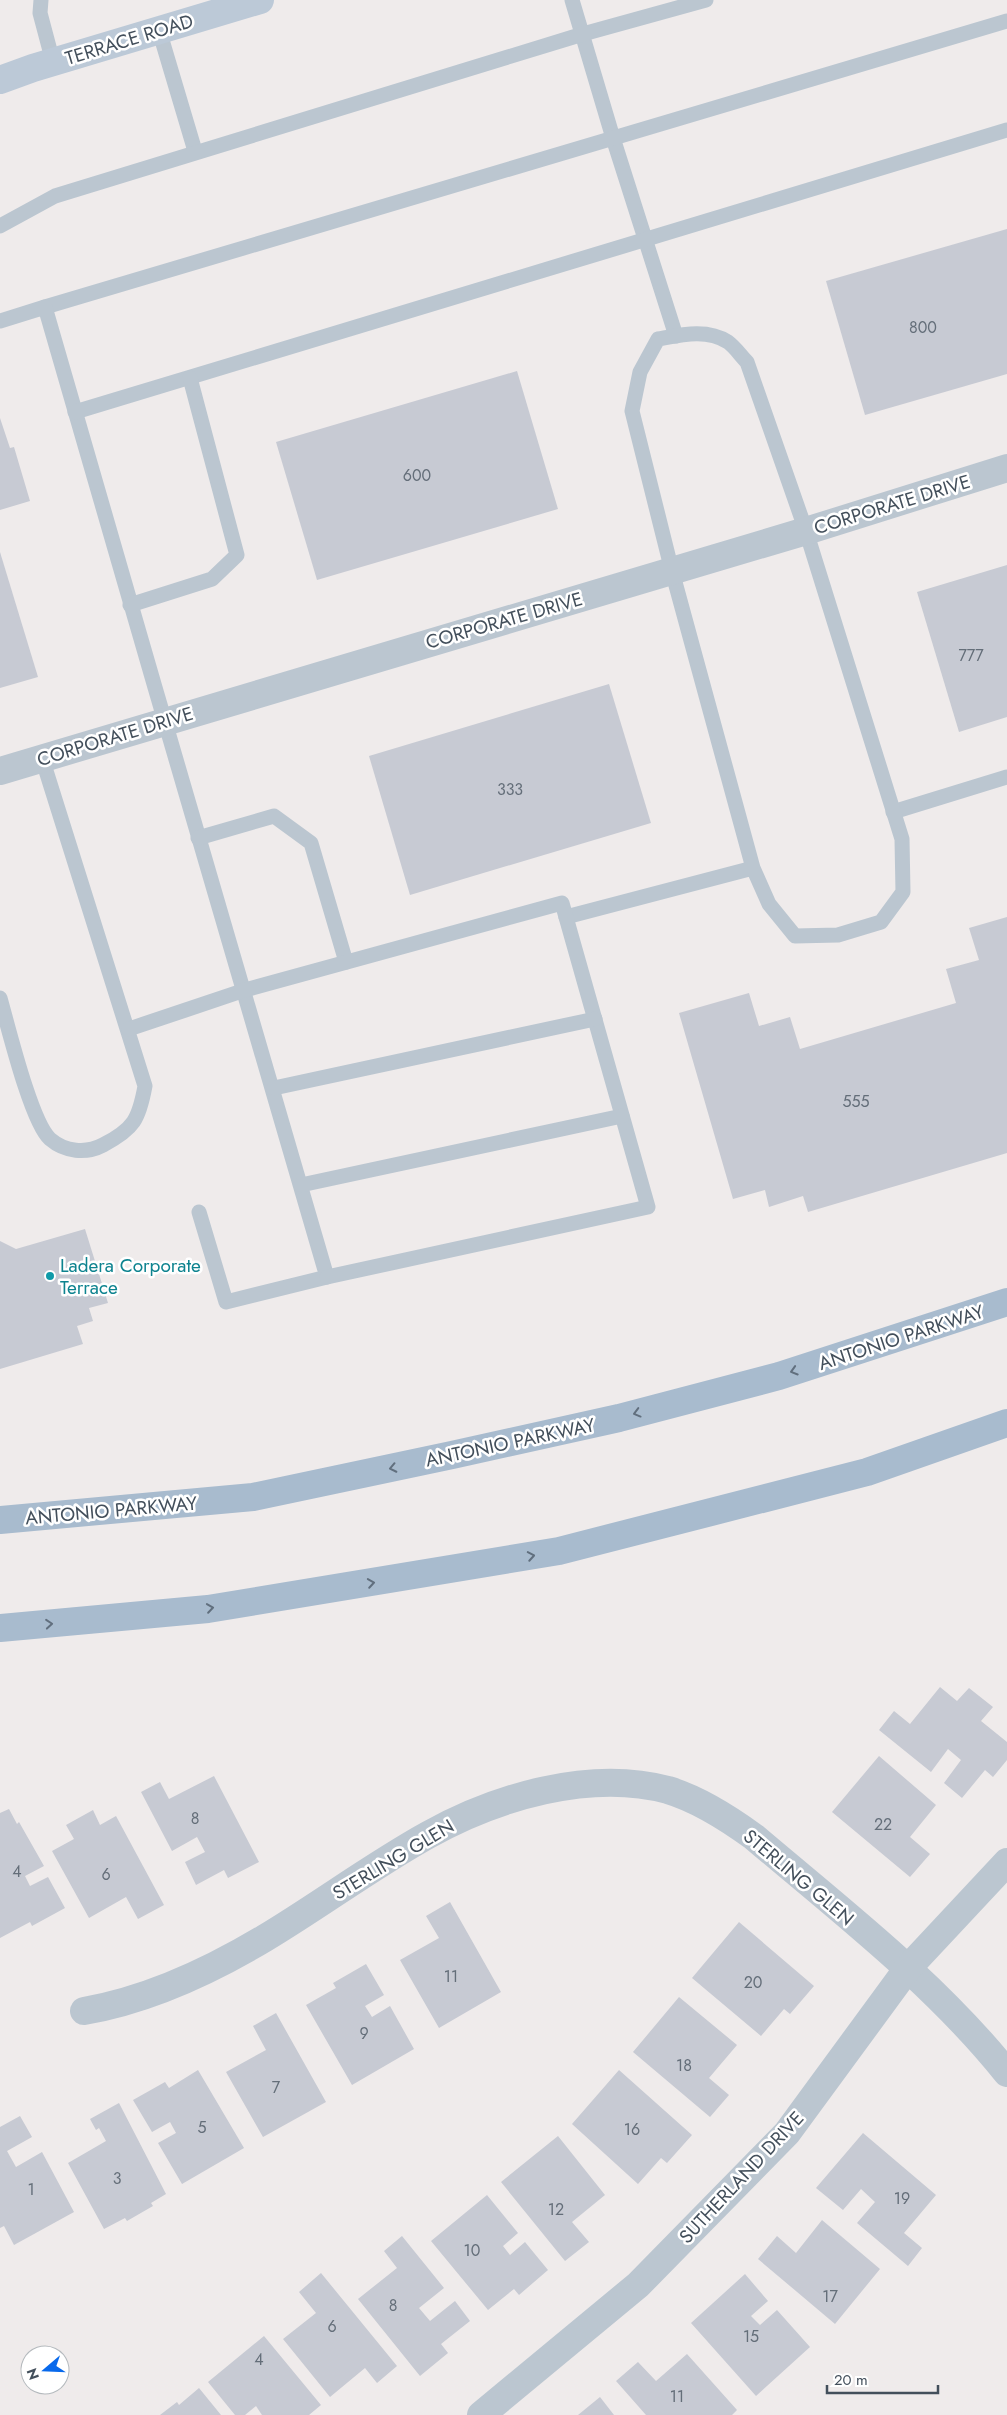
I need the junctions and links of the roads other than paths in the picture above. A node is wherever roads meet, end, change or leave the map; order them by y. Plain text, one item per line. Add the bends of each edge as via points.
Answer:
1 (41, 0) edge
2 (260, 0) edge
3 (572, 0) edge
4 (706, 0) edge
5 (1007, 21) edge
6 (159, 30) junction
7 (583, 34) junction
8 (53, 62) junction
9 (0, 80) edge
10 (1007, 130) edge
11 (612, 138) junction
12 (195, 151) junction
13 (0, 226) edge
14 (647, 240) junction
15 (45, 307) junction
16 (0, 322) edge
17 (676, 336) junction
18 (190, 378) junction
19 (75, 412) junction
20 (1007, 468) edge
21 (806, 530) junction
22 (672, 571) junction
23 (130, 605) junction
24 (164, 720) junction
25 (42, 758) junction
26 (0, 771) edge
27 (1007, 777) edge
28 (894, 812) junction
29 (198, 838) junction
30 (753, 868) junction
31 (566, 917) junction
32 (346, 962) junction
33 (245, 990) junction
34 (0, 998) edge
35 (595, 1019) junction
36 (129, 1029) junction
37 (274, 1088) junction
38 (622, 1116) junction
39 (301, 1185) junction
40 (199, 1212) dead end
41 (327, 1277) junction
42 (1007, 1302) edge
43 (1007, 1424) edge
44 (0, 1520) edge
45 (0, 1628) edge
46 (1007, 1862) edge
47 (908, 1968) junction
48 (84, 2011) dead end
49 (1007, 2073) edge
50 (481, 2415) edge

1 - 8 lane via 40,13
2 - 6 street, TERRACE ROAD
3 - 7 lane
4 - 7 lane
5 - 11 lane
6 - 8 street, TERRACE ROAD
6 - 12 lane
7 - 11 lane
7 - 12 lane
8 - 9 street, TERRACE ROAD
10 - 14 lane
11 - 14 lane
11 - 15 lane
12 - 13 lane via 55,196
14 - 17 lane
14 - 18 lane
15 - 16 lane
15 - 19 lane
17 - 21 lane via 708,333 728,342 747,362
17 - 22 lane via 658,340 640,372 632,411
18 - 19 lane
18 - 23 lane via 237,555 212,579
19 - 23 lane
20 - 21 street, CORPORATE DRIVE
21 - 22 street, CORPORATE DRIVE
21 - 28 lane
22 - 24 street, CORPORATE DRIVE
22 - 30 lane
23 - 24 lane
24 - 25 street, CORPORATE DRIVE
24 - 29 lane
25 - 26 street, CORPORATE DRIVE
25 - 36 lane
27 - 28 lane
28 - 30 lane via 902,840 903,892 881,922 838,935 795,936 768,904
29 - 32 lane via 274,816 311,842
29 - 33 lane
30 - 31 lane
31 - 32 lane via 562,902
31 - 35 lane
32 - 33 lane
33 - 36 lane
33 - 37 lane
34 - 36 lane via 32,1108 49,1138 74,1151 95,1149 122,1135 140,1114 146,1086
35 - 37 lane
35 - 38 lane
37 - 39 lane
38 - 39 lane
38 - 41 lane via 648,1206
39 - 41 lane
40 - 41 lane via 226,1302
42 -> 44 main road, ANTONIO PARKWAY via 779,1376 619,1418 470,1451 252,1497
45 -> 43 main road via 208,1609 559,1551 867,1472
46 - 47 street, SUTHERLAND DRIVE
47 - 48 street, STERLING GLEN via 732,1820 668,1790 604,1783 542,1791 464,1818 428,1835 264,1938 206,1968 139,1997
47 - 49 street, STERLING GLEN
47 - 50 street, SUTHERLAND DRIVE via 787,2133 638,2285

